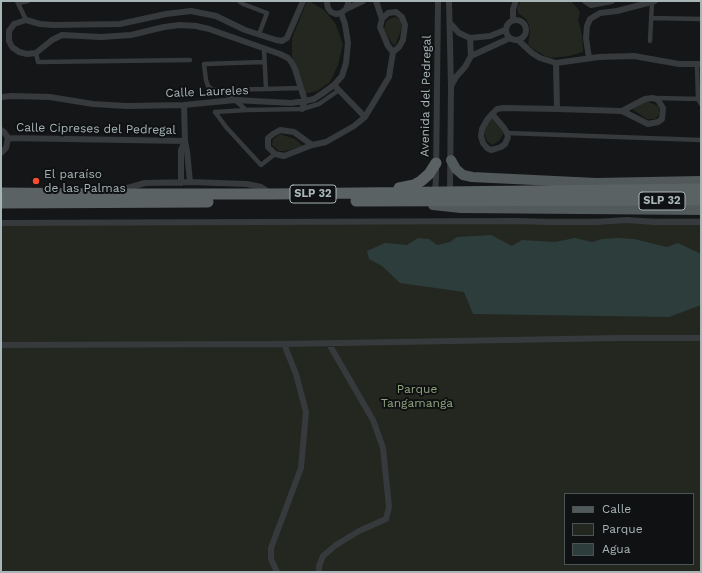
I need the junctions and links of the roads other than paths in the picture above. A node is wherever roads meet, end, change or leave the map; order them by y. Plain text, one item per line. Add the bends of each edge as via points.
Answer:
1 (28, 1) edge
2 (239, 1) edge
3 (303, 1) edge
4 (348, 1) edge
5 (363, 1) edge
6 (376, 1) edge
7 (438, 1) edge
8 (449, 1) edge
9 (516, 1) edge
10 (585, 1) edge
11 (612, 1) edge
12 (654, 1) edge
13 (18, 2) edge
14 (325, 2) edge
15 (344, 11) junction
16 (651, 18) junction
17 (382, 19) junction
18 (701, 19) edge
19 (26, 20) junction
20 (513, 20) junction
21 (450, 23) junction
22 (505, 30) junction
23 (259, 34) junction
24 (490, 36) junction
25 (470, 38) junction
26 (510, 38) junction
27 (518, 40) junction
28 (650, 40) dead end
29 (493, 46) junction
30 (264, 49) junction
31 (393, 52) junction
32 (36, 53) junction
33 (471, 56) junction
34 (589, 58) junction
35 (190, 60) dead end
36 (264, 62) junction
37 (556, 63) junction
38 (699, 64) edge
39 (334, 85) junction
40 (451, 87) junction
41 (300, 88) junction
42 (220, 90) junction
43 (266, 90) junction
44 (339, 90) junction
45 (1, 97) edge
46 (653, 98) junction
47 (699, 99) edge
48 (235, 100) junction
49 (305, 101) junction
50 (184, 104) junction
51 (701, 104) edge
52 (302, 109) junction
53 (557, 109) junction
54 (246, 110) junction
55 (622, 111) junction
56 (492, 114) junction
57 (365, 117) junction
58 (437, 128) junction
59 (450, 128) junction
60 (1, 130) edge
61 (508, 133) junction
62 (8, 138) junction
63 (701, 140) edge
64 (185, 141) junction
65 (312, 145) junction
66 (1, 153) edge
67 (275, 154) junction
68 (451, 160) junction
69 (436, 162) junction
70 (701, 181) edge
71 (190, 182) junction
72 (181, 183) junction
73 (596, 183) junction
74 (701, 189) edge
75 (554, 191) junction
76 (435, 192) junction
77 (450, 192) junction
78 (1, 193) edge
79 (372, 193) junction
80 (103, 194) junction
81 (272, 194) junction
82 (624, 195) junction
83 (393, 200) junction
84 (701, 200) edge
85 (1, 203) edge
86 (701, 210) edge
87 (701, 222) edge
88 (1, 223) edge
89 (701, 338) edge
90 (284, 344) junction
91 (329, 344) junction
92 (1, 345) edge
93 (277, 572) edge
94 (319, 572) edge

1 - 13 street
2 - 23 street via 267,13
3 - 23 street via 287,38 282,41
4 - 15 street
5 - 15 street
6 - 17 street
7 - 58 street, Avenida del Pedregal
8 - 21 street, Avenida del Pedregal
9 - 20 street
10 - 11 street via 592,5
12 - 16 street
12 - 34 street via 600,13 590,19 586,38
13 - 19 street
14 - 15 street via 336,14
15 - 39 street, Calle Laureles via 348,43 346,63 342,76
16 - 18 street
16 - 28 street
17 - 31 street via 380,27
17 - 31 street via 388,13 396,12 406,25 403,40
19 - 23 street via 53,25 120,24 191,11 216,16
19 - 32 street via 14,24 9,31 9,41 12,48 19,52
20 - 22 street via 507,24
20 - 27 street via 520,20 526,27 525,34
21 - 25 street via 459,33
21 - 40 street, Avenida del Pedregal
22 - 24 street
22 - 26 street
24 - 25 street
24 - 29 street
25 - 33 street
26 - 27 street
26 - 29 street
27 - 37 street via 540,58
29 - 33 street
30 - 32 street via 209,29 180,25 131,35 62,35
30 - 36 street
30 - 41 street via 288,58 295,69
31 - 57 street via 389,77
32 - 35 street via 38,62
33 - 40 street
34 - 37 street
34 - 38 street via 634,56 679,64
36 - 42 street via 204,64 206,84 212,89
36 - 43 street
37 - 53 street
38 - 47 street
39 - 44 street
39 - 49 street, Calle Laureles via 314,99
40 - 59 street, Avenida del Pedregal
41 - 43 street
41 - 49 street
42 - 43 street
42 - 48 street
44 - 52 street via 319,104
44 - 57 street
45 - 50 street, Calle Laureles via 50,97 127,106
46 - 47 street
46 - 55 street via 645,99
46 - 55 street via 658,100 663,108 662,119 658,122 648,124
47 - 51 street
48 - 49 street, Calle Laureles via 291,103
48 - 50 street, Calle Laureles
48 - 54 street
49 - 52 street
50 - 64 street
52 - 54 street
53 - 55 street
53 - 56 street via 504,108 497,109
54 - 67 street via 215,112 261,165
56 - 61 street
56 - 61 street via 482,128 484,146 491,150 501,147
57 - 65 street via 326,142
58 - 59 street
58 - 69 street, Avenida del Pedregal
59 - 68 street, Avenida del Pedregal
60 - 62 street, Calle Cipreses del Pedregal
61 - 63 street
62 - 64 street, Calle Cipreses del Pedregal
62 - 66 street, Calle Cipreses del Pedregal via 6,148
64 - 71 street
64 - 72 street via 181,150
65 - 67 street via 284,156
65 - 67 street via 294,132 280,130 268,138 268,147
68 - 73 main road via 463,175 472,177
68 - 77 street, Avenida del Pedregal
69 - 76 street, Avenida del Pedregal
69 - 79 highway via 425,178 414,185
70 - 73 main road
71 - 72 street
71 - 81 street via 247,184 261,187
72 - 80 street via 145,183
73 - 75 highway
74 - 82 highway, SLP 32
75 - 77 highway, SLP 32
75 - 82 highway, SLP 32
76 - 77 highway, SLP 32
76 - 79 highway, SLP 32
78 - 80 highway, SLP 32
79 - 81 highway, SLP 32
80 - 81 highway, SLP 32
82 - 83 highway, SLP 32
82 - 84 highway, SLP 32
83 - 85 highway, SLP 32
83 - 86 main road via 461,208
87 - 88 street via 627,220
89 - 91 street
90 - 91 street
90 - 92 street
90 - 93 street via 296,374 306,412 301,468 271,548 271,559
91 - 94 street via 373,420 383,448 389,507 386,519 359,531 327,552 323,556

